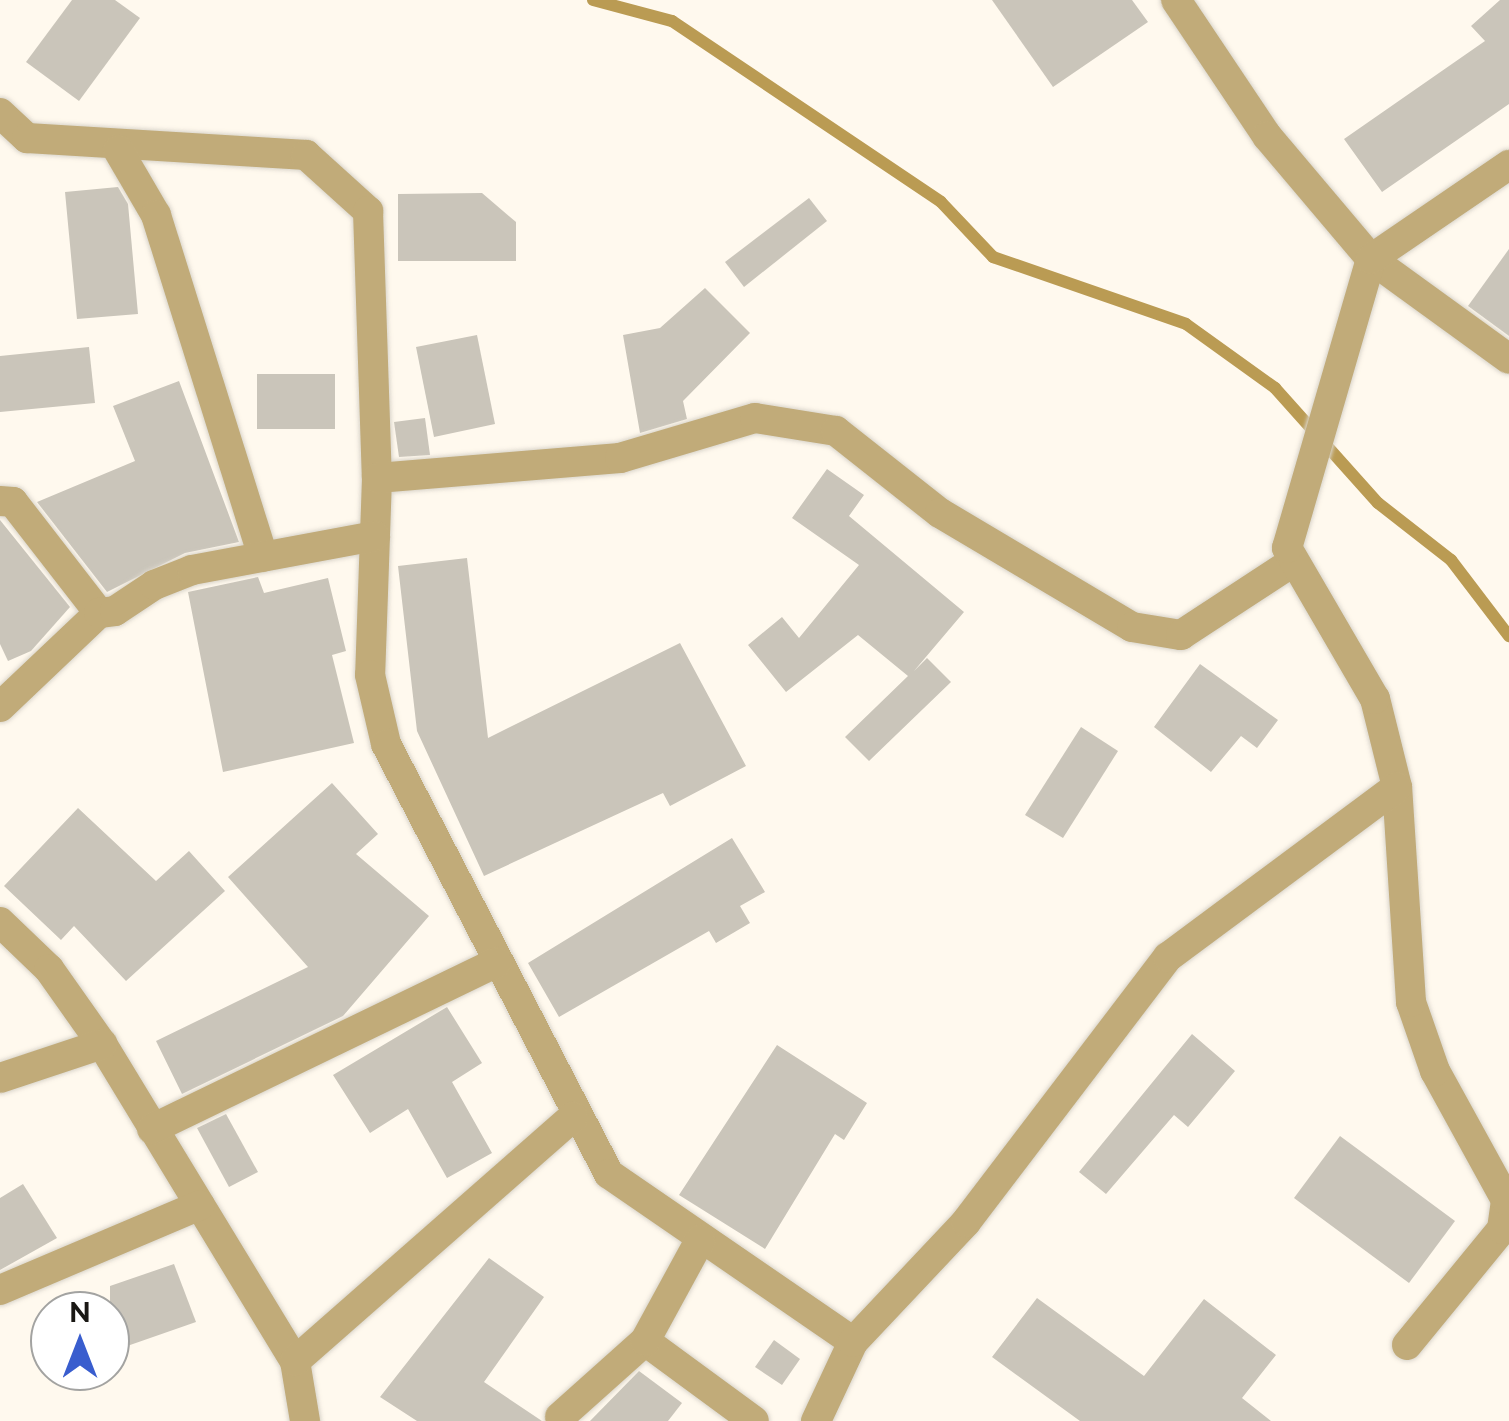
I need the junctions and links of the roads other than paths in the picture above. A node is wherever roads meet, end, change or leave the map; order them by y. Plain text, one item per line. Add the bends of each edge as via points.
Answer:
1 (1176, 0) edge
2 (0, 113) edge
3 (118, 150) junction
4 (1509, 165) edge
5 (1371, 259) junction
6 (1509, 359) edge
7 (377, 478) junction
8 (0, 501) edge
9 (375, 536) junction
10 (263, 557) junction
11 (1294, 561) junction
12 (99, 613) junction
13 (0, 707) edge
14 (1398, 787) junction
15 (0, 922) edge
16 (496, 962) junction
17 (102, 1044) junction
18 (0, 1078) edge
19 (573, 1116) junction
20 (152, 1128) junction
21 (200, 1205) junction
22 (700, 1240) junction
23 (0, 1290) edge
24 (645, 1341) junction
25 (853, 1342) junction
26 (1408, 1346) dead end
27 (294, 1361) junction
28 (560, 1417) dead end
29 (305, 1421) edge
30 (754, 1421) edge
31 (816, 1421) edge

1 - 5 street via 1267,136
2 - 3 street via 27,138
3 - 7 street via 306,155 368,212
3 - 10 street via 156,215
4 - 5 street
5 - 6 street
5 - 11 street via 1301,492 1287,548
7 - 9 street
7 - 11 street via 620,458 755,418 836,431 940,513 1132,627 1181,636
8 - 12 street via 13,502
9 - 10 street
9 - 16 street via 370,675 386,744
10 - 12 street via 192,570
11 - 14 street via 1375,699
12 - 13 street
14 - 25 street via 1168,957 966,1222
14 - 26 street via 1412,1002 1435,1071 1506,1200 1502,1229
15 - 17 street via 49,970
16 - 19 street
16 - 20 street
17 - 18 street
17 - 20 street
19 - 22 street via 609,1174
19 - 27 street
20 - 21 street
21 - 23 street
21 - 27 street
22 - 24 street
22 - 25 street
24 - 28 street
24 - 30 street
25 - 31 street
27 - 29 street

